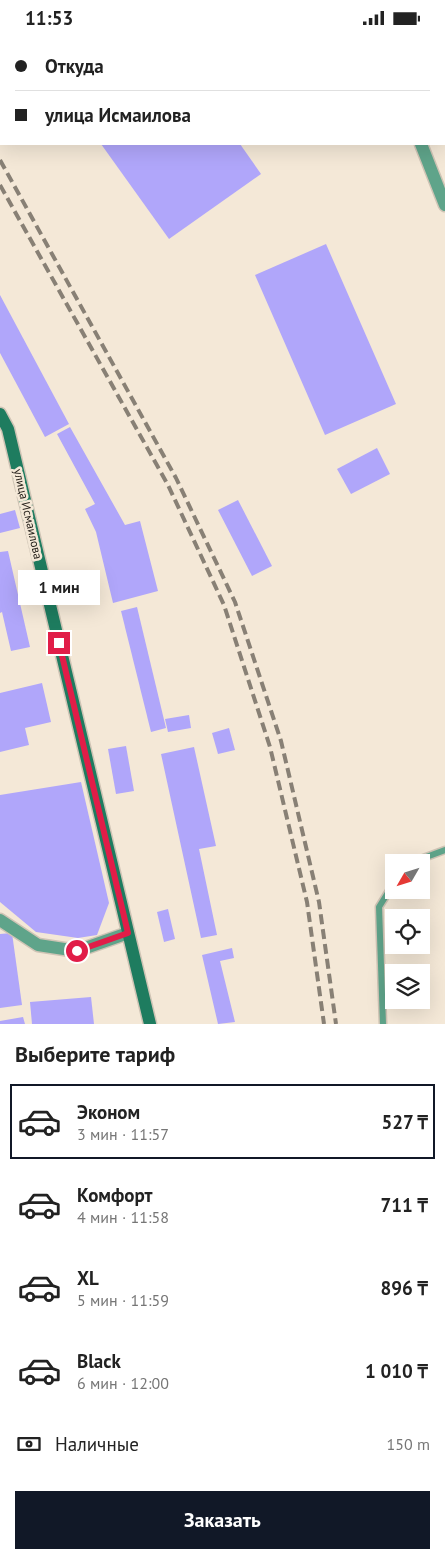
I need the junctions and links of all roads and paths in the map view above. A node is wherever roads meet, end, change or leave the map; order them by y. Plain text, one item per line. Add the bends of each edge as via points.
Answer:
1 (421, 145) edge
2 (445, 205) edge
3 (0, 414) edge
4 (445, 850) edge
5 (430, 856) edge
6 (385, 897) edge
7 (0, 920) edge
8 (128, 933) junction
9 (150, 1024) edge
10 (383, 1024) edge

1 - 2 street
3 - 8 main road, улица Исмаилова via 11,439
4 - 5 lane
6 - 10 lane via 379,907
7 - 8 street via 38,945 77,951
8 - 9 main road, улица Исмаилова

